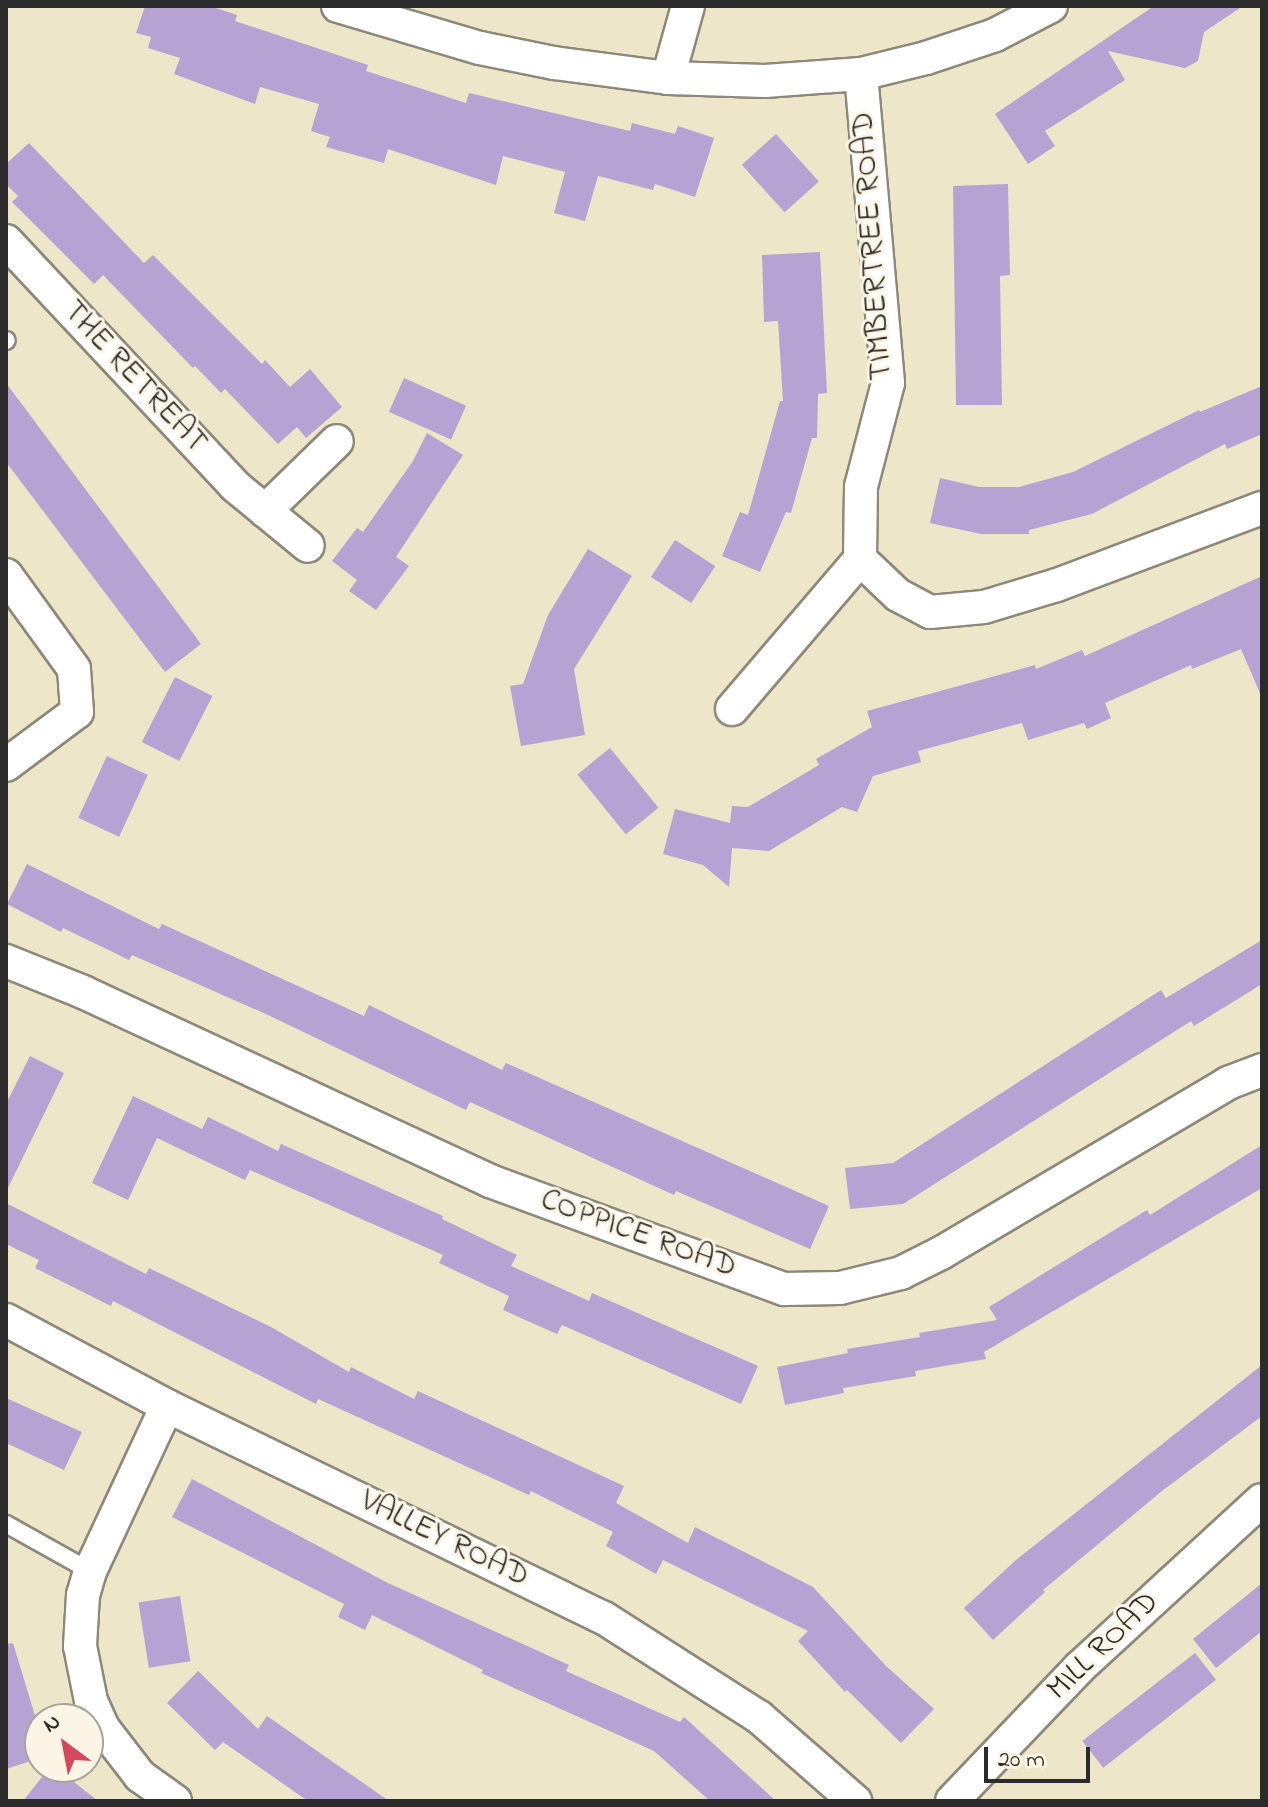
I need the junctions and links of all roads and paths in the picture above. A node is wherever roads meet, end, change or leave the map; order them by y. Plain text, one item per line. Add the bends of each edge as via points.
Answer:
1 (338, 6) edge
2 (688, 6) edge
3 (1051, 6) edge
4 (861, 74) junction
5 (668, 78) junction
6 (6, 241) edge
7 (337, 441) dead end
8 (1262, 508) edge
9 (265, 511) junction
10 (308, 546) dead end
11 (860, 559) junction
12 (6, 575) edge
13 (732, 709) dead end
14 (6, 765) edge
15 (6, 961) edge
16 (1262, 1070) edge
17 (6, 1320) edge
18 (167, 1406) junction
19 (1262, 1500) edge
20 (6, 1524) edge
21 (90, 1571) junction
22 (175, 1801) edge
23 (855, 1801) edge
24 (952, 1801) edge

1 - 5 street via 480,48
2 - 5 street
3 - 4 street via 995,35
4 - 5 street via 765,81
4 - 11 street, TIMBERTREE ROAD via 888,383 861,487
6 - 9 street, THE RETREAT via 235,486
7 - 9 street
8 - 11 street via 984,607 930,612 898,595
9 - 10 street, THE RETREAT
11 - 13 street
12 - 14 street via 74,669 77,712
15 - 16 street, COPPICE ROAD via 490,1181 784,1289 840,1288 901,1273 1228,1083
17 - 18 street, VALLEY ROAD
18 - 21 street
18 - 23 street, VALLEY ROAD via 604,1618 759,1717
19 - 24 street, MILL ROAD via 1079,1668
20 - 21 lane
21 - 22 street via 80,1646 91,1701 119,1754

